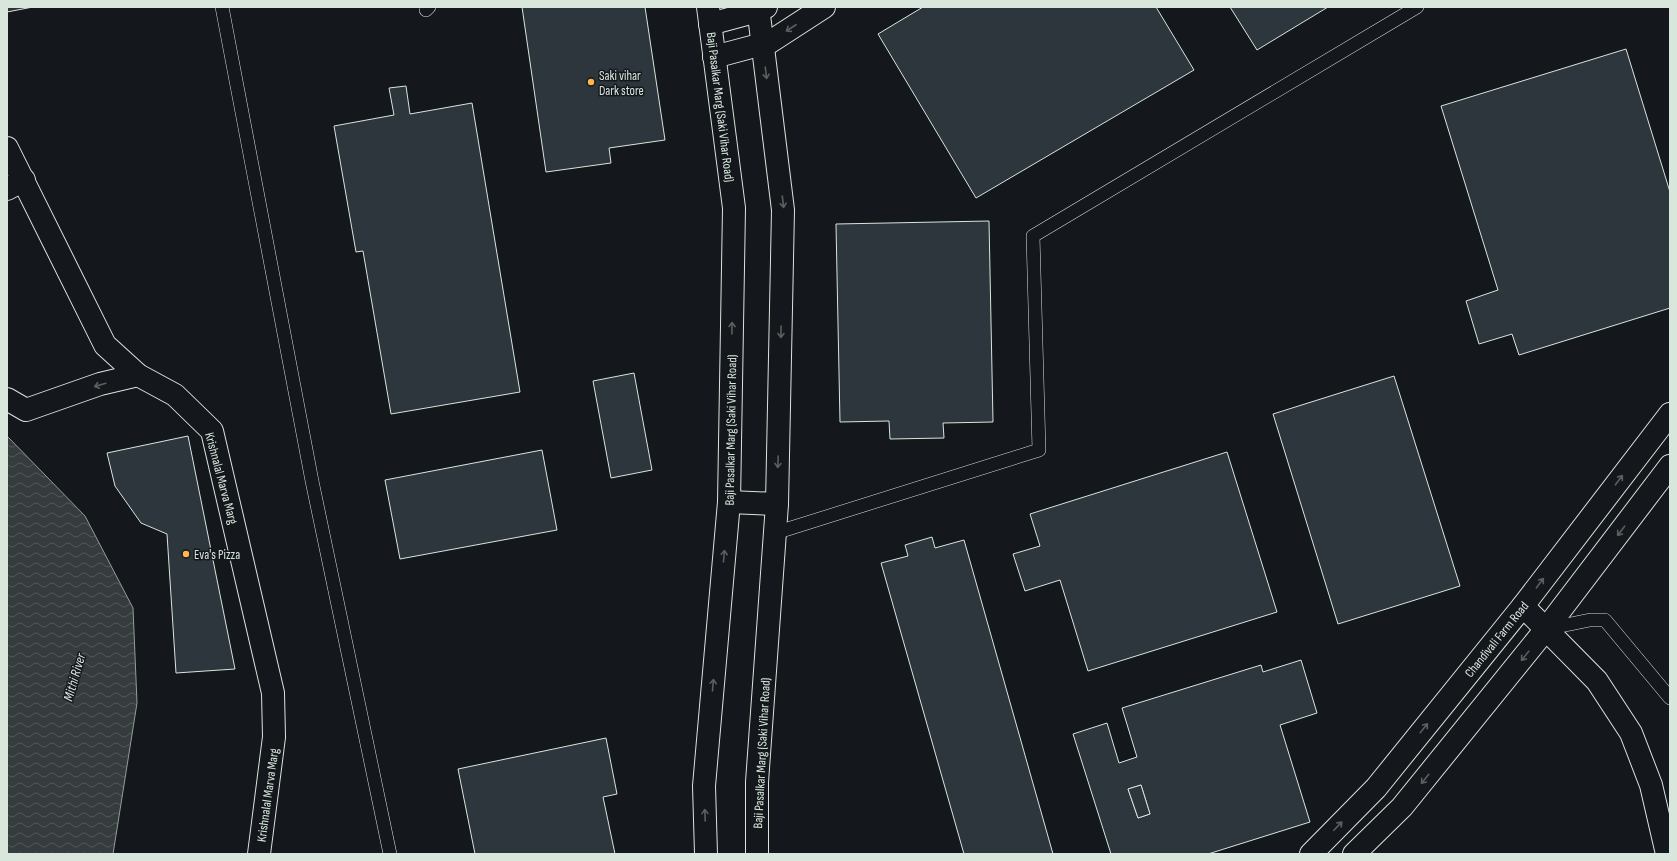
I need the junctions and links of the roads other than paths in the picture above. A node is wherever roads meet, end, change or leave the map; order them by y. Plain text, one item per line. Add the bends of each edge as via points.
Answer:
1 (222, 7) edge
2 (824, 7) edge
3 (1417, 7) edge
4 (761, 8) edge
5 (709, 15) edge
6 (762, 44) junction
7 (714, 57) junction
8 (7, 148) edge
9 (16, 185) edge
10 (138, 375) junction
11 (7, 399) edge
12 (1670, 414) edge
13 (1670, 466) edge
14 (729, 502) junction
15 (777, 504) junction
16 (776, 533) junction
17 (1523, 606) junction
18 (1546, 629) junction
19 (1670, 698) edge
20 (258, 854) edge
21 (390, 854) edge
22 (706, 854) edge
23 (757, 854) edge
24 (1311, 854) edge
25 (1354, 854) edge
26 (1667, 854) edge

1 - 21 lane via 312,481
2 -> 6 street via 770,42
3 - 16 lane via 1033,236 1039,450
4 - 5 street
4 - 6 street, Baji Pasalkar Marg (Saki Vihar Road)
5 - 7 street, Baji Pasalkar Marg (Saki Vihar Road)
6 - 7 street
6 -> 15 street, Baji Pasalkar Marg (Saki Vihar Road) via 784,210
14 -> 7 street, Baji Pasalkar Marg (Saki Vihar Road) via 734,208
8 - 9 street, Krishnalal Marva Marg
9 - 10 street, Krishnalal Marva Marg via 105,345
10 -> 11 street via 100,384 26,410
10 - 20 street, Krishnalal Marva Marg via 175,395 212,430 273,692 274,737
17 -> 12 street, Chandivali Farm Road
13 -> 18 street
14 - 15 street
22 -> 14 street, Baji Pasalkar Marg (Saki Vihar Road) via 704,786
15 - 16 street, Baji Pasalkar Marg (Saki Vihar Road)
16 - 23 street, Baji Pasalkar Marg (Saki Vihar Road) via 757,782
17 - 18 street
24 -> 17 street, Chandivali Farm Road via 1376,788
18 - 19 lane via 1590,620 1605,620
18 -> 25 street via 1402,807
18 - 26 street via 1597,682 1631,733 1651,785

